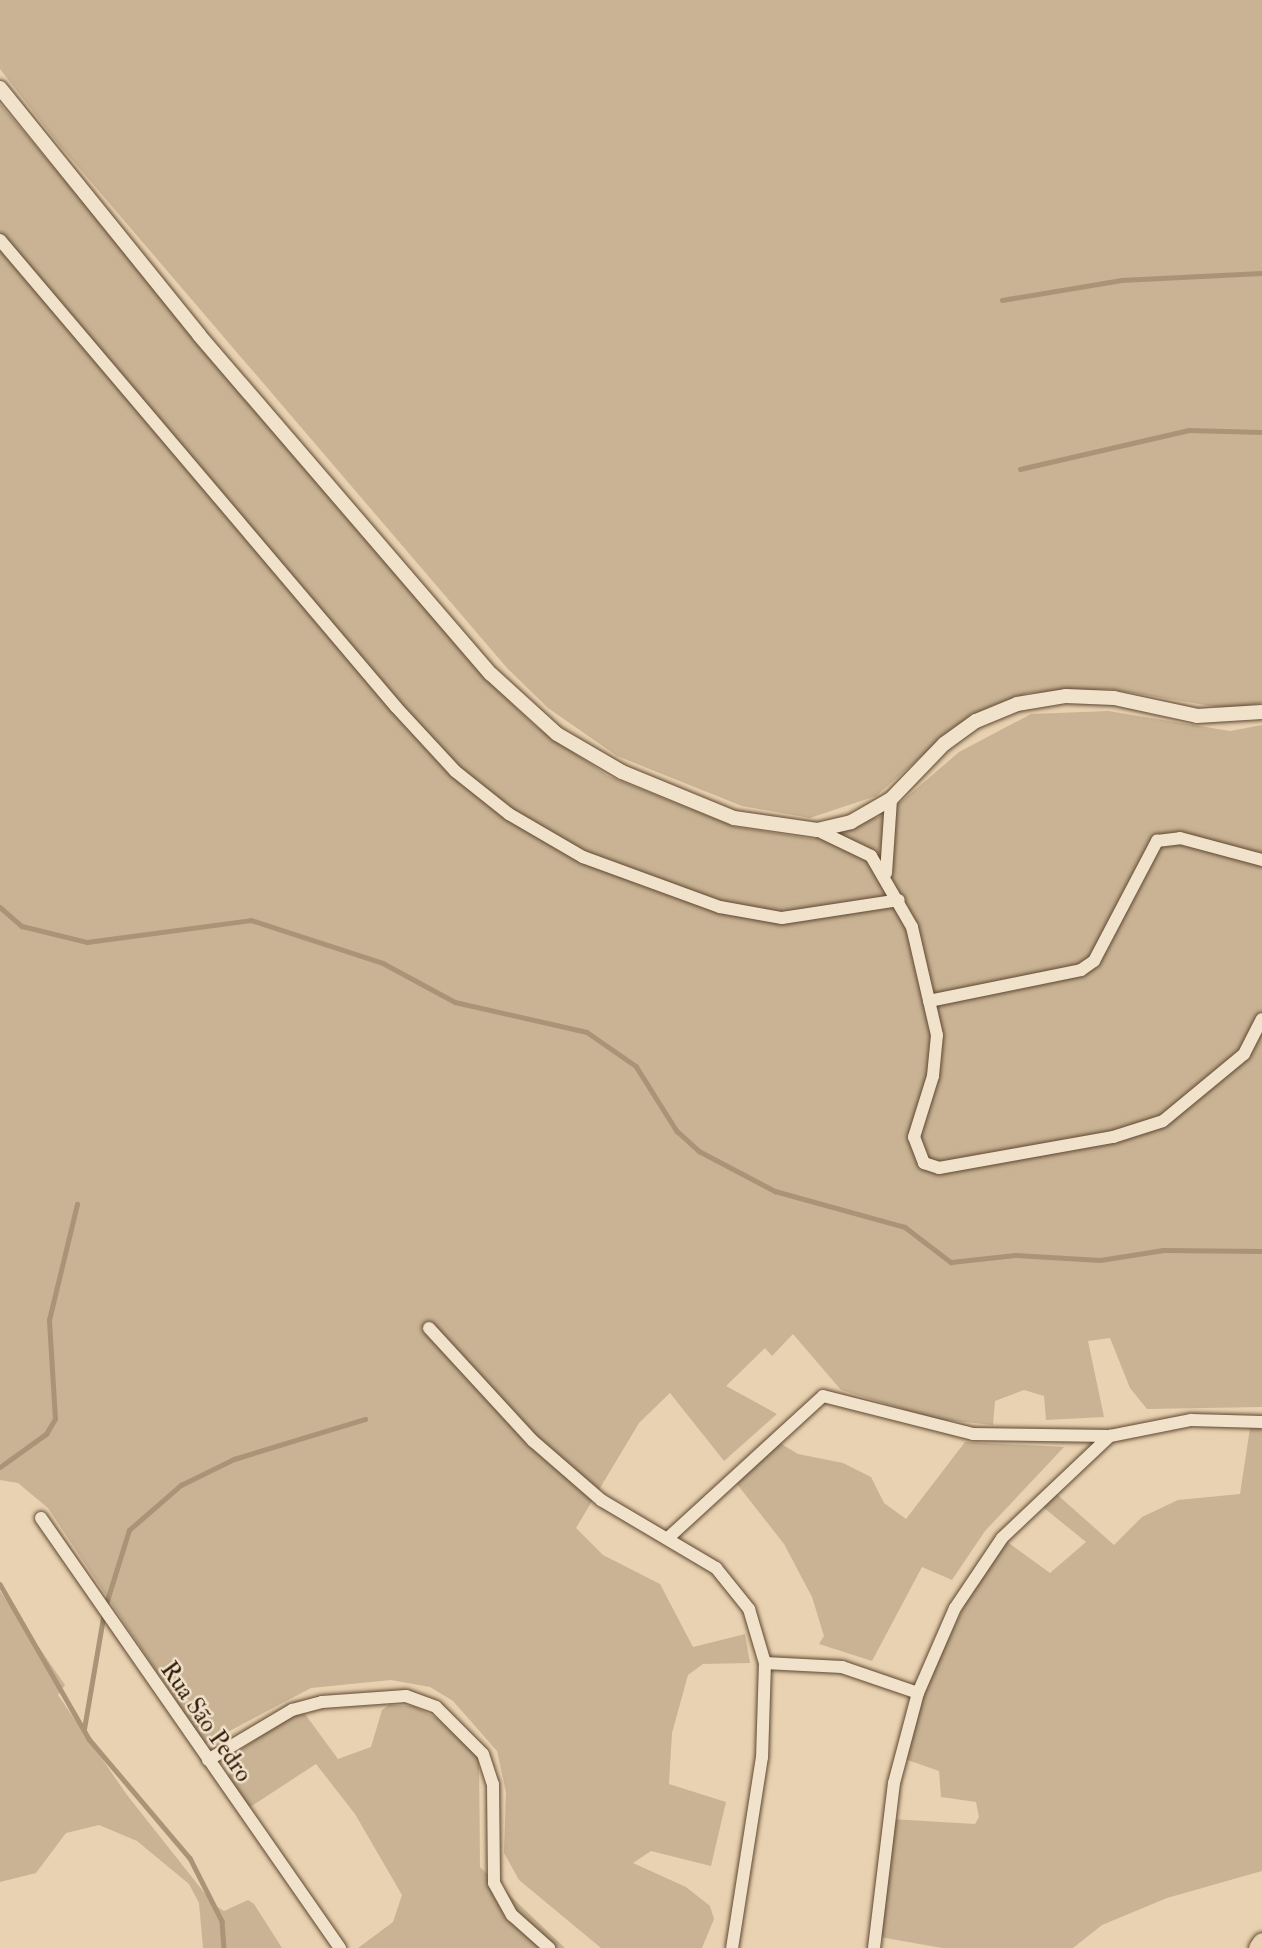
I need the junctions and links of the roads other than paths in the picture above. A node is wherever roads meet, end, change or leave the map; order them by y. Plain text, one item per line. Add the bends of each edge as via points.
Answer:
1 (0, 88) edge
2 (0, 240) edge
3 (1262, 712) edge
4 (891, 799) junction
5 (817, 830) junction
6 (1262, 860) edge
7 (886, 874) junction
8 (899, 900) junction
9 (929, 1001) junction
10 (1262, 1019) edge
11 (429, 1328) dead end
12 (1262, 1422) edge
13 (1110, 1436) junction
14 (41, 1518) dead end
15 (667, 1538) junction
16 (765, 1663) junction
17 (918, 1693) junction
18 (208, 1760) junction
19 (1262, 1942) edge
20 (341, 1948) edge
21 (549, 1948) edge
22 (733, 1948) edge
23 (874, 1948) edge
24 (1258, 1948) edge

1 - 5 street via 199,335 491,674 557,734 622,772 734,818
2 - 8 street via 396,707 455,771 509,814 583,858 720,907 782,918
3 - 4 street via 1197,716 1114,698 1066,696 1017,704 976,721 944,744
4 - 5 street via 851,822
4 - 7 street
5 - 7 street via 855,844
6 - 9 street via 1180,838 1157,841 1094,961 1081,970
7 - 8 street
8 - 9 street via 912,927
9 - 10 street via 937,1056 915,1152 939,1168 1113,1137 1163,1121 1200,1096 1244,1054
11 - 15 street via 533,1441 601,1500
12 - 13 street via 1191,1420
13 - 15 street via 973,1434 823,1396
13 - 17 street via 1002,1538 955,1608
14 - 18 street, Rua São Pedro
15 - 16 street via 716,1568 749,1609
16 - 17 street via 842,1667
16 - 22 street via 762,1757
17 - 23 street via 894,1783
18 - 20 street, Rua São Pedro
18 - 21 street via 292,1710 322,1702 406,1696 436,1707 470,1738 489,1774 494,1883 512,1915
19 - 24 highway

